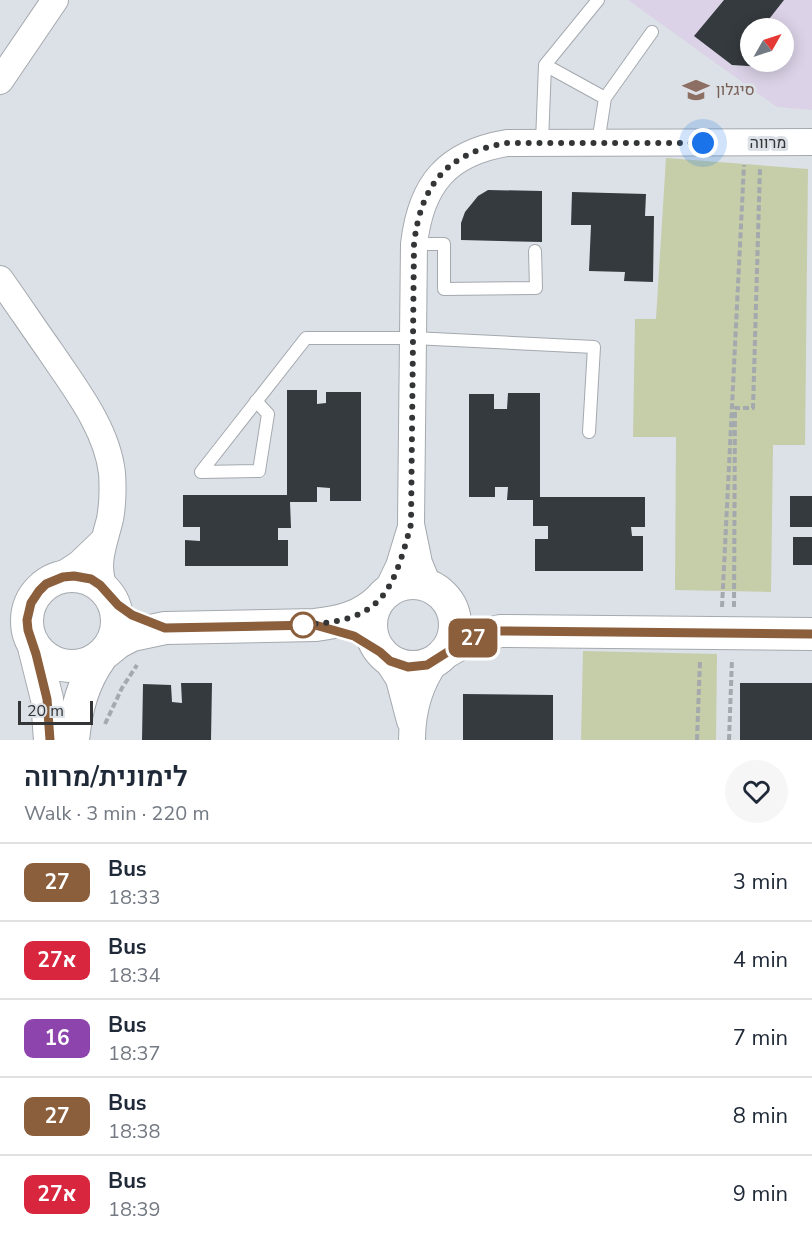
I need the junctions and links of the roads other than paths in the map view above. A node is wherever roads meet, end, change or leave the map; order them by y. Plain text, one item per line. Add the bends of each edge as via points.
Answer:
1 (56, 0) edge
2 (598, 0) edge
3 (652, 32) dead end
4 (545, 65) junction
5 (0, 81) edge
6 (605, 98) junction
7 (542, 142) junction
8 (812, 142) edge
9 (598, 143) junction
10 (414, 244) junction
11 (535, 251) dead end
12 (0, 279) edge
13 (413, 338) junction
14 (256, 401) junction
15 (590, 432) dead end
16 (411, 524) junction
17 (104, 540) junction
18 (56, 579) junction
19 (109, 594) junction
20 (383, 595) junction
21 (439, 596) junction
22 (315, 625) junction
23 (157, 630) junction
24 (500, 631) junction
25 (812, 634) edge
26 (33, 644) junction
27 (104, 654) junction
28 (382, 654) junction
29 (440, 657) junction
30 (412, 736) edge
31 (50, 740) edge
32 (73, 740) edge

1 - 5 street
2 - 4 lane
3 - 6 lane
4 - 6 lane
4 - 7 lane
6 - 9 lane
7 - 9 street, מרווה
7 - 10 street, מרווה via 494,145 452,164 430,188 422,204
8 - 9 street, מרווה
10 - 11 lane via 444,244 444,290 536,288
10 - 13 street, מרווה
12 - 17 street via 76,389 103,440 113,484
13 - 14 lane via 306,338
13 - 15 lane via 594,347
13 - 16 street, מרווה
14 - 14 lane via 268,414 260,471 201,472
16 - 20 street, מרווה via 399,566
16 - 21 street, מרווה via 419,563
17 - 18 street
17 - 19 street via 99,566
18 - 19 street via 81,576
18 - 26 street via 41,588 31,603 27,623
19 - 23 street
19 - 27 street via 118,626
20 - 21 street via 410,583
20 - 22 street via 358,616
20 - 28 street via 374,609 370,628
21 - 24 street via 469,620
21 - 29 street via 454,617 455,627 451,643
22 - 23 street
22 - 28 street via 354,636
23 - 27 street via 127,638
24 - 25 street via 719,627
24 - 29 street via 465,641
26 - 27 street via 45,657 61,665 82,666
26 - 31 street via 47,699
27 - 32 street via 81,696
28 - 29 street via 408,667 424,666
28 - 30 street via 402,687
29 - 30 street via 421,688

